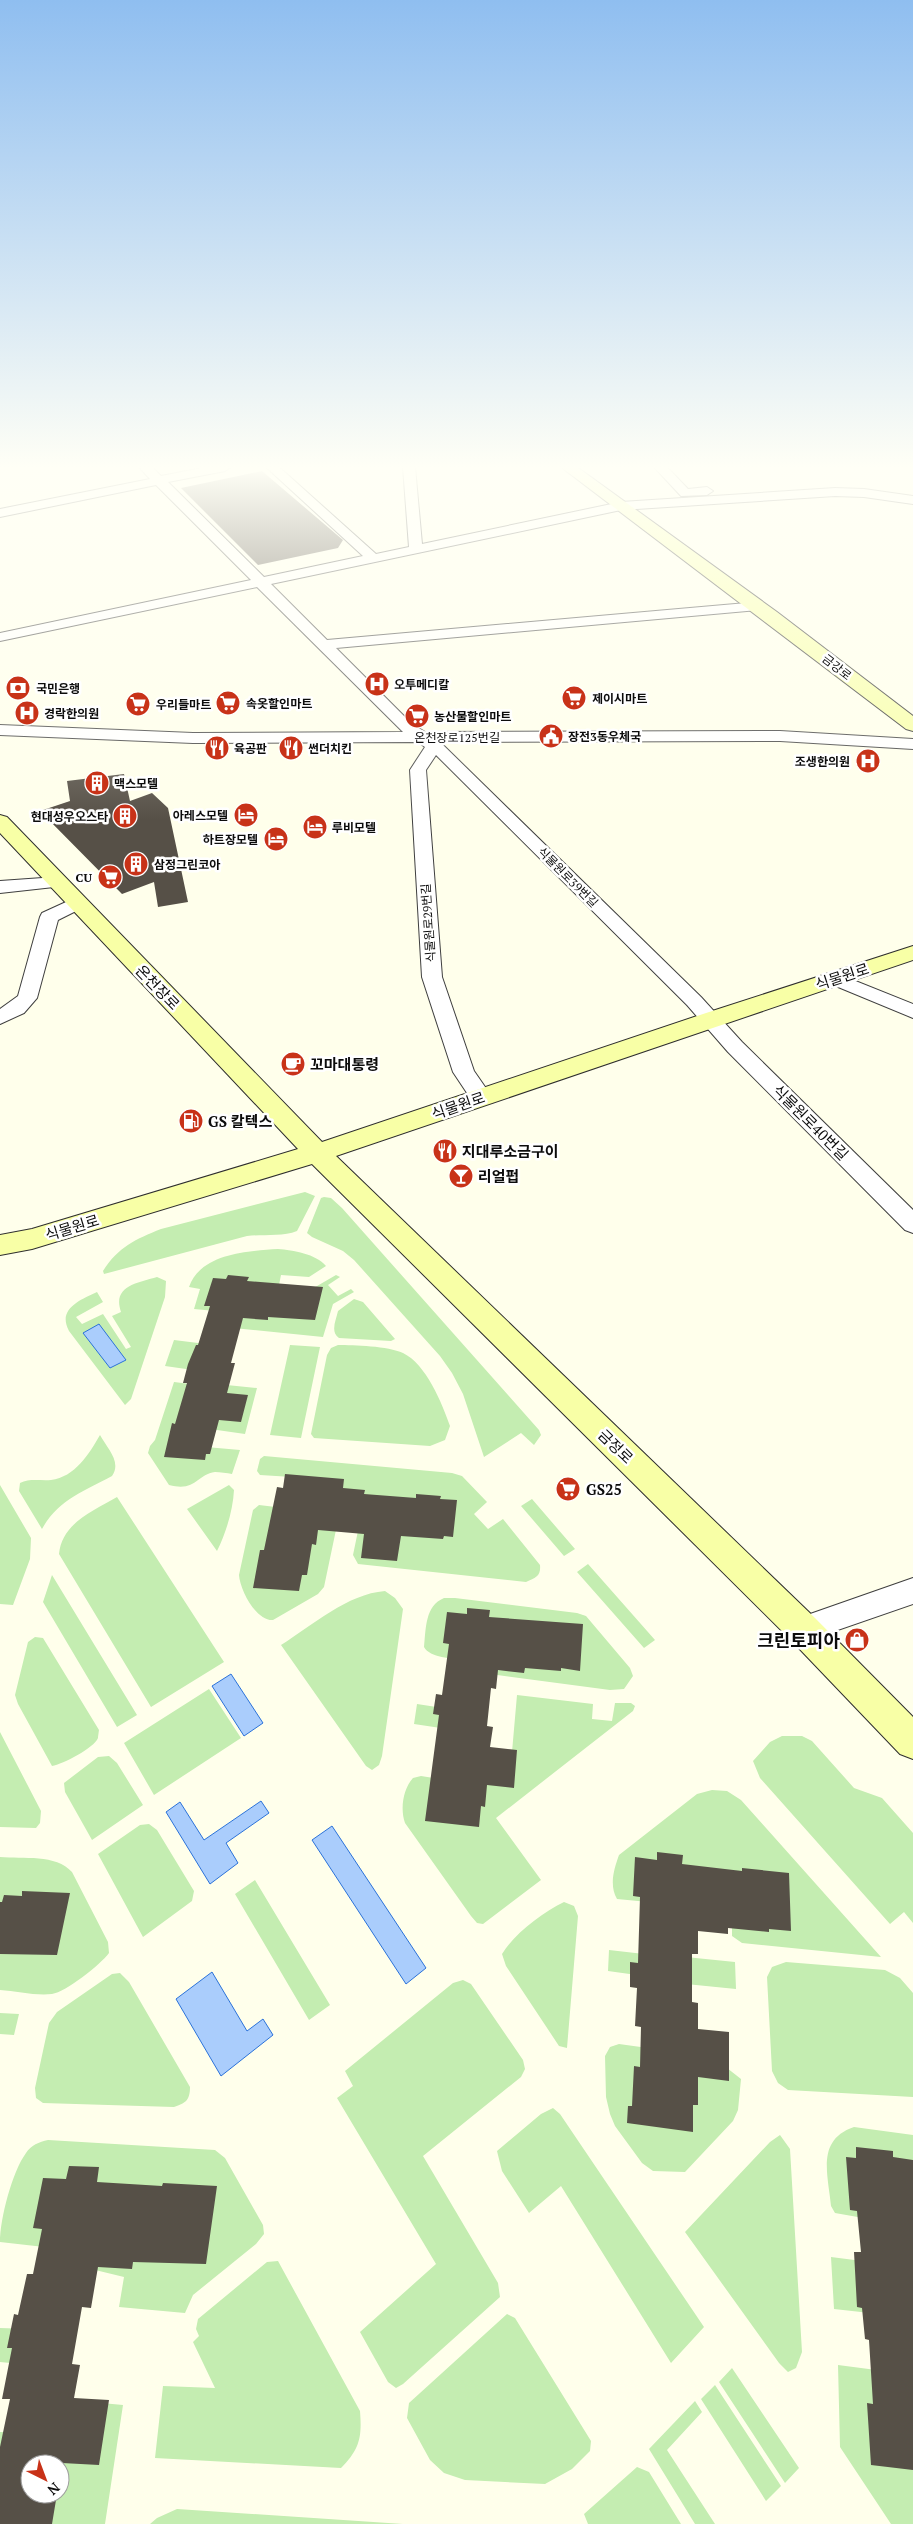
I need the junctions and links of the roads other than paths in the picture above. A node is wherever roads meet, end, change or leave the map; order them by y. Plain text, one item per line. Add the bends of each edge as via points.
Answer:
1 (247, 585) edge
2 (263, 585) edge
3 (729, 585) edge
4 (758, 606) junction
5 (0, 637) edge
6 (325, 645) junction
7 (913, 725) edge
8 (0, 730) edge
9 (428, 741) junction
10 (913, 744) edge
11 (0, 821) edge
12 (57, 882) junction
13 (0, 887) edge
14 (77, 903) junction
15 (913, 953) edge
16 (833, 978) junction
17 (913, 1012) edge
18 (0, 1017) edge
19 (711, 1019) junction
20 (481, 1097) junction
21 (317, 1153) junction
22 (913, 1224) edge
23 (0, 1243) edge
24 (913, 1592) edge
25 (803, 1628) junction
26 (913, 1742) edge

1 - 5 street
2 - 6 street, 식물원로39번길
3 - 4 main road, 금강로
4 - 6 street
4 - 7 main road, 금강로
6 - 9 street, 식물원로39번길 via 406,728
8 - 9 street, 온천장로125번길 via 133,741
9 - 10 street, 온천장로125번길 via 780,736
9 - 19 street, 식물원로39번길
9 - 20 street, 식물원로29번길 via 418,770 432,978 464,1072
11 - 12 main road, 온천장로
12 - 13 street
12 - 14 main road, 온천장로
14 - 18 street via 49,917 27,998
14 - 21 main road, 온천장로
15 - 16 main road, 식물원로
16 - 17 street
16 - 19 main road, 식물원로
19 - 20 main road, 식물원로
19 - 22 street, 식물원로40번길
20 - 21 main road, 식물원로
21 - 23 main road, 식물원로 via 32,1239
21 - 25 main road, 금정로
24 - 25 street
25 - 26 main road, 금정로

